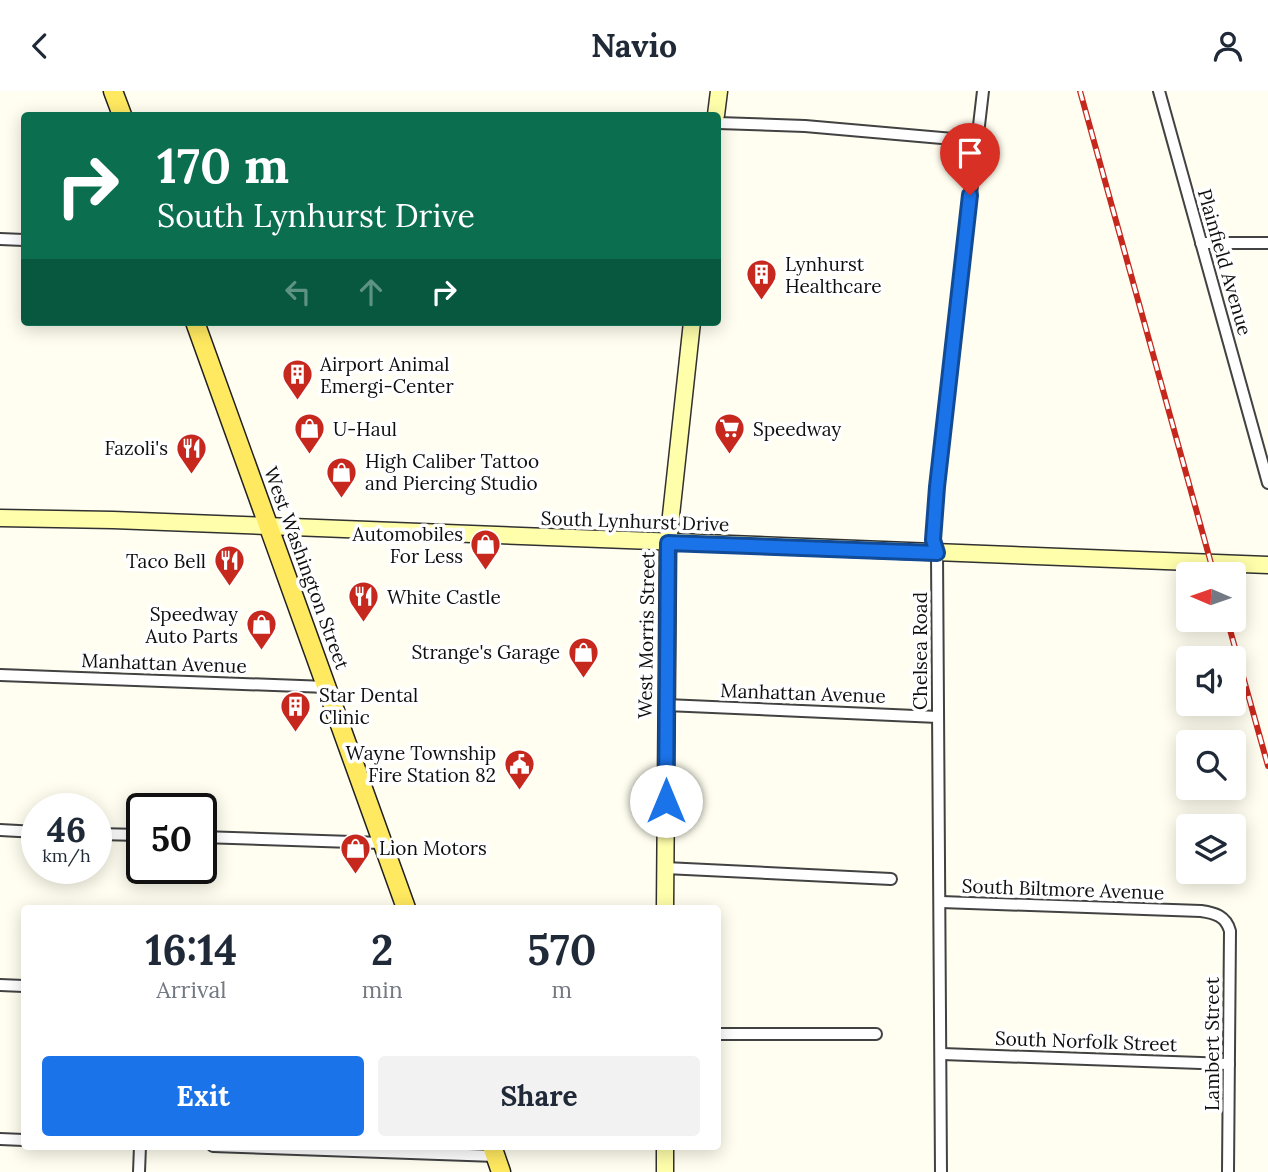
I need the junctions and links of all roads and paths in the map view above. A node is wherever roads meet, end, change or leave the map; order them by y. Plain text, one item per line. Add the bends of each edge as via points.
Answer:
1 (113, 91) edge
2 (719, 91) edge
3 (982, 91) edge
4 (1159, 91) edge
5 (121, 112) edge
6 (716, 112) edge
7 (721, 123) edge
8 (976, 141) junction
9 (0, 239) edge
10 (21, 240) edge
11 (1201, 243) junction
12 (1268, 243) edge
13 (196, 326) edge
14 (692, 326) edge
15 (1268, 483) edge
16 (0, 518) edge
17 (269, 526) junction
18 (668, 543) junction
19 (937, 553) junction
20 (1268, 565) edge
21 (0, 675) edge
22 (327, 687) junction
23 (666, 705) junction
24 (938, 717) junction
25 (0, 830) edge
26 (21, 831) edge
27 (217, 838) edge
28 (382, 843) junction
29 (665, 868) junction
30 (891, 879) dead end
31 (941, 902) junction
32 (405, 905) edge
33 (665, 905) edge
34 (1224, 919) joint
35 (0, 985) edge
36 (21, 986) edge
37 (721, 1034) edge
38 (876, 1034) dead end
39 (942, 1054) junction
40 (1229, 1064) junction
41 (0, 1139) edge
42 (21, 1140) edge
43 (140, 1150) edge
44 (307, 1150) edge
45 (665, 1150) edge
46 (496, 1158) edge
47 (139, 1172) edge
48 (665, 1172) edge
49 (942, 1172) edge
50 (1228, 1172) edge

1 - 5 main road
2 - 6 main road
3 - 8 street, Chelsea Road
4 - 11 street, Plainfield Avenue
7 - 8 street
8 - 19 street, Chelsea Road via 937,487 933,540
9 - 10 street
11 - 12 street
11 - 15 street, Plainfield Avenue
13 - 17 main road, West Washington Street
14 - 18 main road, West Morris Street
16 - 17 main road, South Lynhurst Drive
17 - 18 main road, South Lynhurst Drive
17 - 22 main road, West Washington Street
18 - 19 main road, South Lynhurst Drive
18 - 23 main road, West Morris Street
19 - 20 main road, South Lynhurst Drive
19 - 24 street, Chelsea Road
21 - 22 street, Manhattan Avenue
22 - 28 main road, West Washington Street
23 - 24 street, Manhattan Avenue
23 - 29 main road, West Morris Street
24 - 31 street, Chelsea Road
25 - 26 street
27 - 28 street
28 - 32 main road, West Washington Street
29 - 30 street
29 - 33 main road, West Morris Street
31 - 34 street, South Biltmore Avenue via 1201,911 1215,912
31 - 39 street, Chelsea Road
34 - 40 street, Lambert Street via 1230,930
35 - 36 street
37 - 38 street
39 - 40 street, South Norfolk Street
39 - 49 street, Chelsea Road
40 - 50 street, Lambert Street
41 - 42 street
43 - 47 street
44 - 46 street
45 - 48 main road

